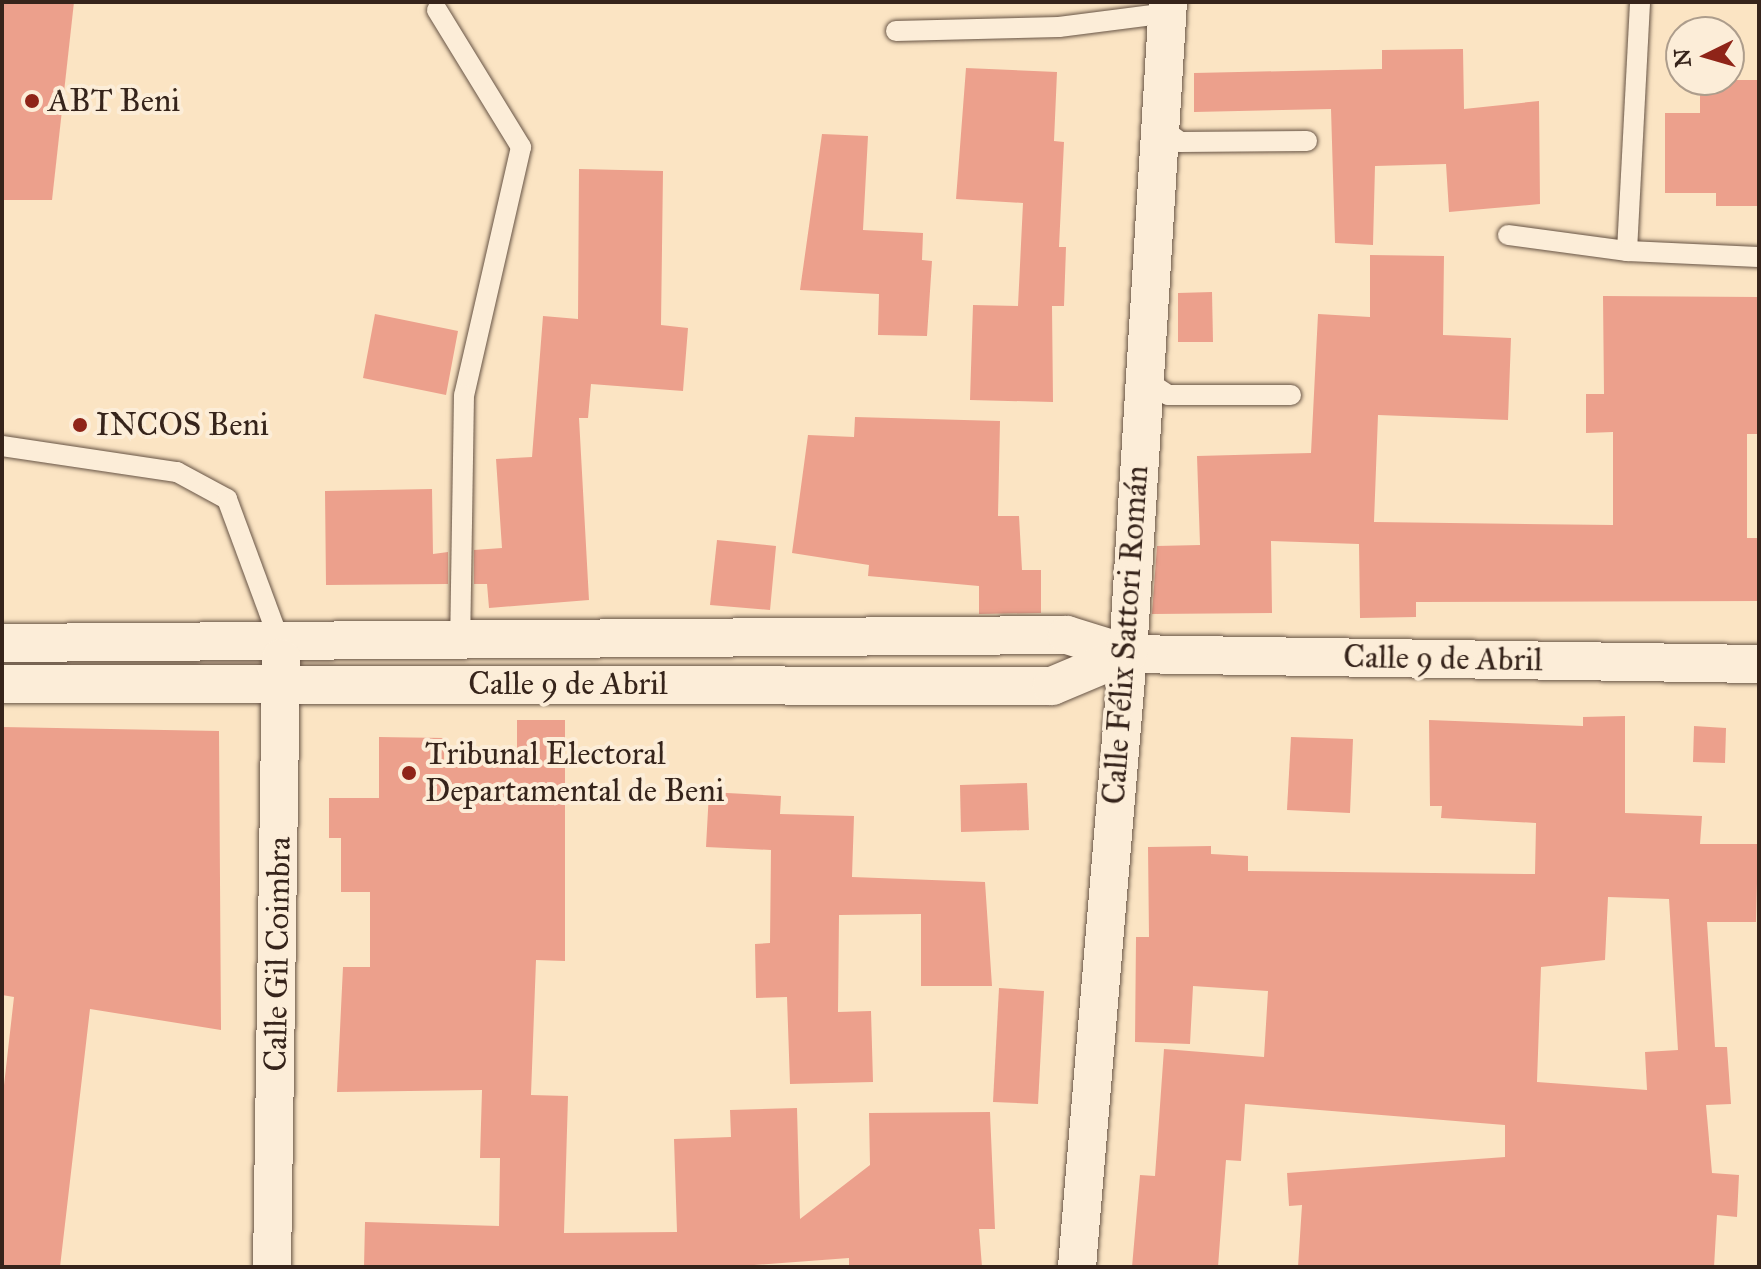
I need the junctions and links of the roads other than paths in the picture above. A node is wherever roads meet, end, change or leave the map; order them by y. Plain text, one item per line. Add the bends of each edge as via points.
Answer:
1 (1640, 2) edge
2 (1168, 8) edge
3 (437, 10) dead end
4 (896, 31) dead end
5 (1157, 125) junction
6 (1307, 141) dead end
7 (1508, 235) dead end
8 (1627, 251) junction
9 (1759, 257) edge
10 (1142, 378) junction
11 (1291, 395) dead end
12 (2, 446) edge
13 (460, 641) junction
14 (280, 642) junction
15 (2, 643) edge
16 (1128, 654) junction
17 (1759, 664) edge
18 (283, 683) junction
19 (2, 684) edge
20 (272, 1267) edge
21 (1077, 1267) edge

1 - 8 lane
2 - 4 lane via 1059,27
2 - 5 street, Calle Félix Sattori Román
3 - 13 lane via 521,147 464,395
5 - 6 lane via 1180,142
5 - 10 street, Calle Félix Sattori Román
7 - 8 lane
8 - 9 lane
10 - 11 lane via 1168,395
10 - 16 street, Calle Félix Sattori Román
12 - 14 lane via 177,472 227,499
13 - 14 street, Calle 9 de Abril
13 - 16 street, Calle 9 de Abril via 1067,635
14 - 15 street, Calle 9 de Abril
14 - 18 street, Calle Gil Coimbra
16 - 17 street, Calle 9 de Abril
16 - 18 street, Calle 9 de Abril via 1052,686
16 - 21 street, Calle Félix Sattori Román
18 - 19 street, Calle 9 de Abril
18 - 20 street, Calle Gil Coimbra

